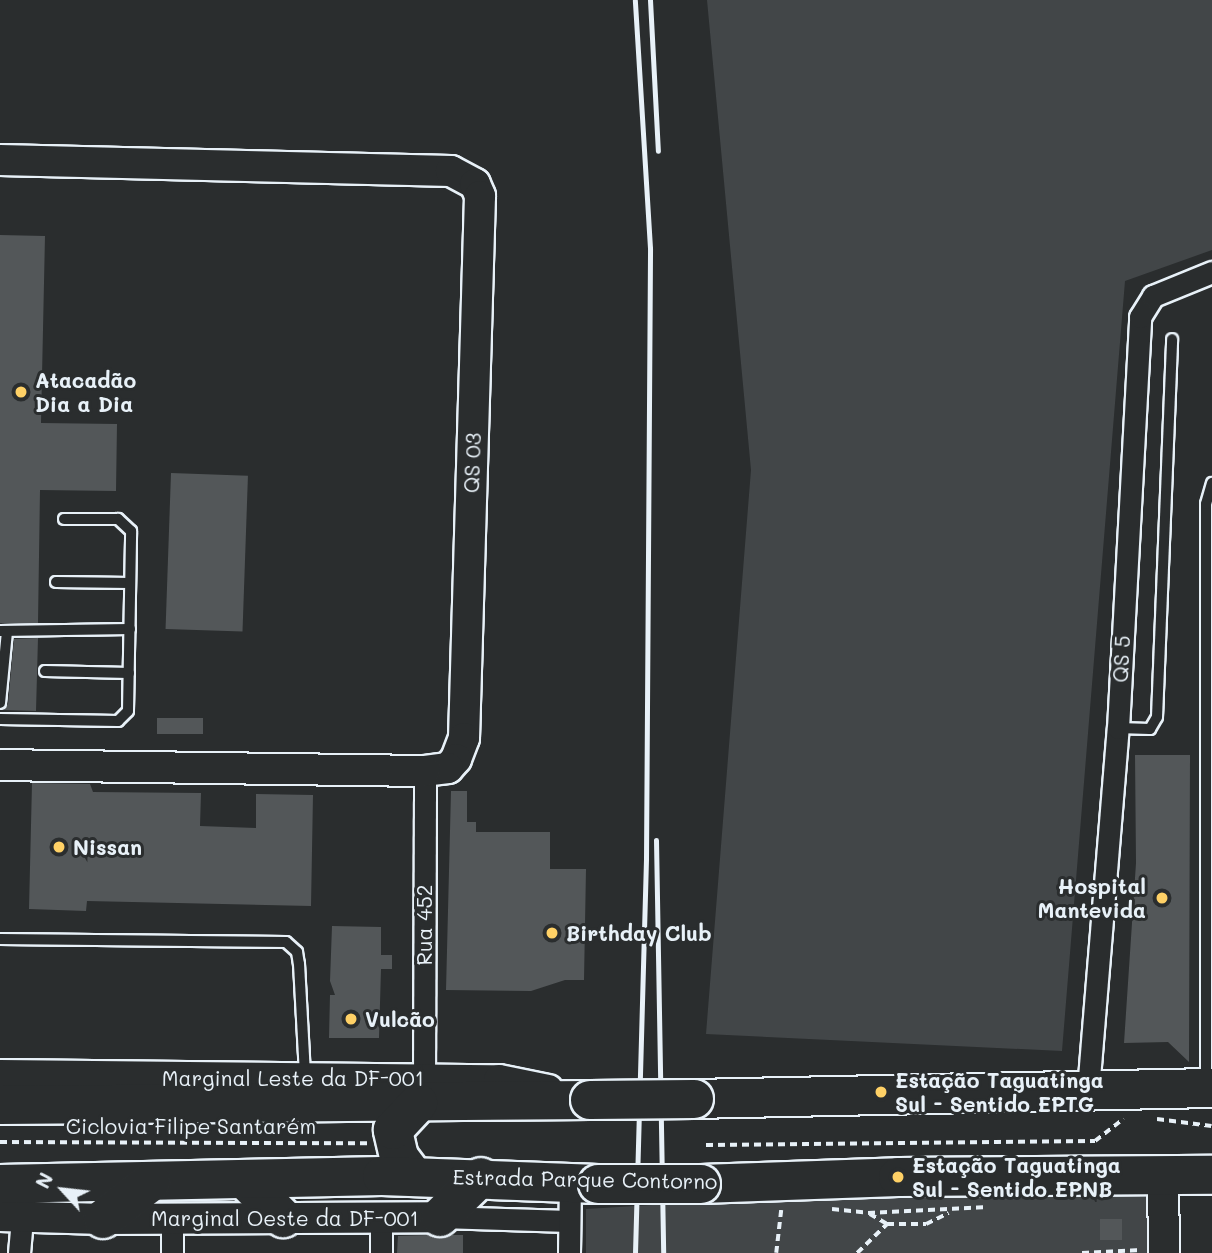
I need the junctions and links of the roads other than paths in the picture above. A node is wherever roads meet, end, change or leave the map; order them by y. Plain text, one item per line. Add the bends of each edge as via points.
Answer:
1 (0, 160) edge
2 (1212, 272) edge
3 (1172, 339) dead end
4 (1212, 483) edge
5 (64, 519) dead end
6 (56, 582) dead end
7 (131, 583) junction
8 (130, 629) junction
9 (4, 631) edge
10 (45, 671) dead end
11 (129, 673) junction
12 (0, 703) edge
13 (0, 719) edge
14 (1118, 727) junction
15 (0, 765) edge
16 (425, 772) junction
17 (1209, 888) edge
18 (0, 939) edge
19 (0, 1075) edge
20 (175, 1078) junction
21 (305, 1079) junction
22 (1209, 1088) edge
23 (1088, 1090) junction
24 (421, 1091) junction
25 (205, 1104) junction
26 (354, 1104) junction
27 (0, 1105) edge
28 (1163, 1174) junction
29 (1212, 1175) edge
30 (349, 1176) junction
31 (414, 1177) junction
32 (481, 1177) junction
33 (245, 1180) junction
34 (151, 1182) junction
35 (584, 1183) junction
36 (0, 1184) edge
37 (11, 1216) edge
38 (284, 1217) junction
39 (381, 1217) junction
40 (440, 1217) junction
41 (103, 1219) junction
42 (172, 1219) junction
43 (569, 1221) junction
44 (1159, 1252) edge
45 (19, 1253) edge
46 (172, 1253) edge
47 (381, 1253) edge
48 (569, 1253) edge

1 - 16 street, QS 03 via 451,172 474,184 480,196 464,738 448,768
2 - 14 street, QS 5 via 1153,296 1140,317
3 - 14 lane via 1157,717 1150,729
4 - 17 lane via 1206,504
5 - 7 lane via 125,520 131,531
6 - 7 lane
7 - 8 lane
8 - 9 lane
8 - 11 lane
9 - 12 lane
10 - 11 lane
11 - 13 lane via 124,720
14 - 23 street, QS 5
15 - 16 street, QS 03
16 - 24 street, Rua 452
17 - 22 lane
18 - 21 lane via 286,942 297,952 299,964
19 - 20 street, Marginal Leste da DF-001
20 - 21 street, Marginal Leste da DF-001
20 - 25 highway
21 - 24 street, Marginal Leste da DF-001
22 - 23 highway
23 - 24 highway, bridge via 587,1100
24 - 26 highway
24 - 31 highway via 393,1130 400,1157
25 - 26 highway
25 - 27 highway
26 - 30 highway via 375,1143
28 - 29 highway, Estrada Parque Contorno
28 - 35 highway, Estrada Parque Contorno, bridge
28 - 44 street
30 - 31 highway, Estrada Parque Contorno
30 - 33 highway, Estrada Parque Contorno
31 - 32 highway, Estrada Parque Contorno
32 - 35 highway, Estrada Parque Contorno
32 - 40 highway
33 - 34 highway, Estrada Parque Contorno
33 - 38 highway
34 - 36 highway, Estrada Parque Contorno
34 - 41 highway
35 - 43 street
37 - 41 street, Marginal Oeste da DF-001
37 - 45 street
38 - 39 street, Marginal Oeste da DF-001
38 - 42 street, Marginal Oeste da DF-001
39 - 40 street, Marginal Oeste da DF-001
39 - 47 street
40 - 43 street, Marginal Oeste da DF-001
41 - 42 street, Marginal Oeste da DF-001
42 - 46 street
43 - 48 street

